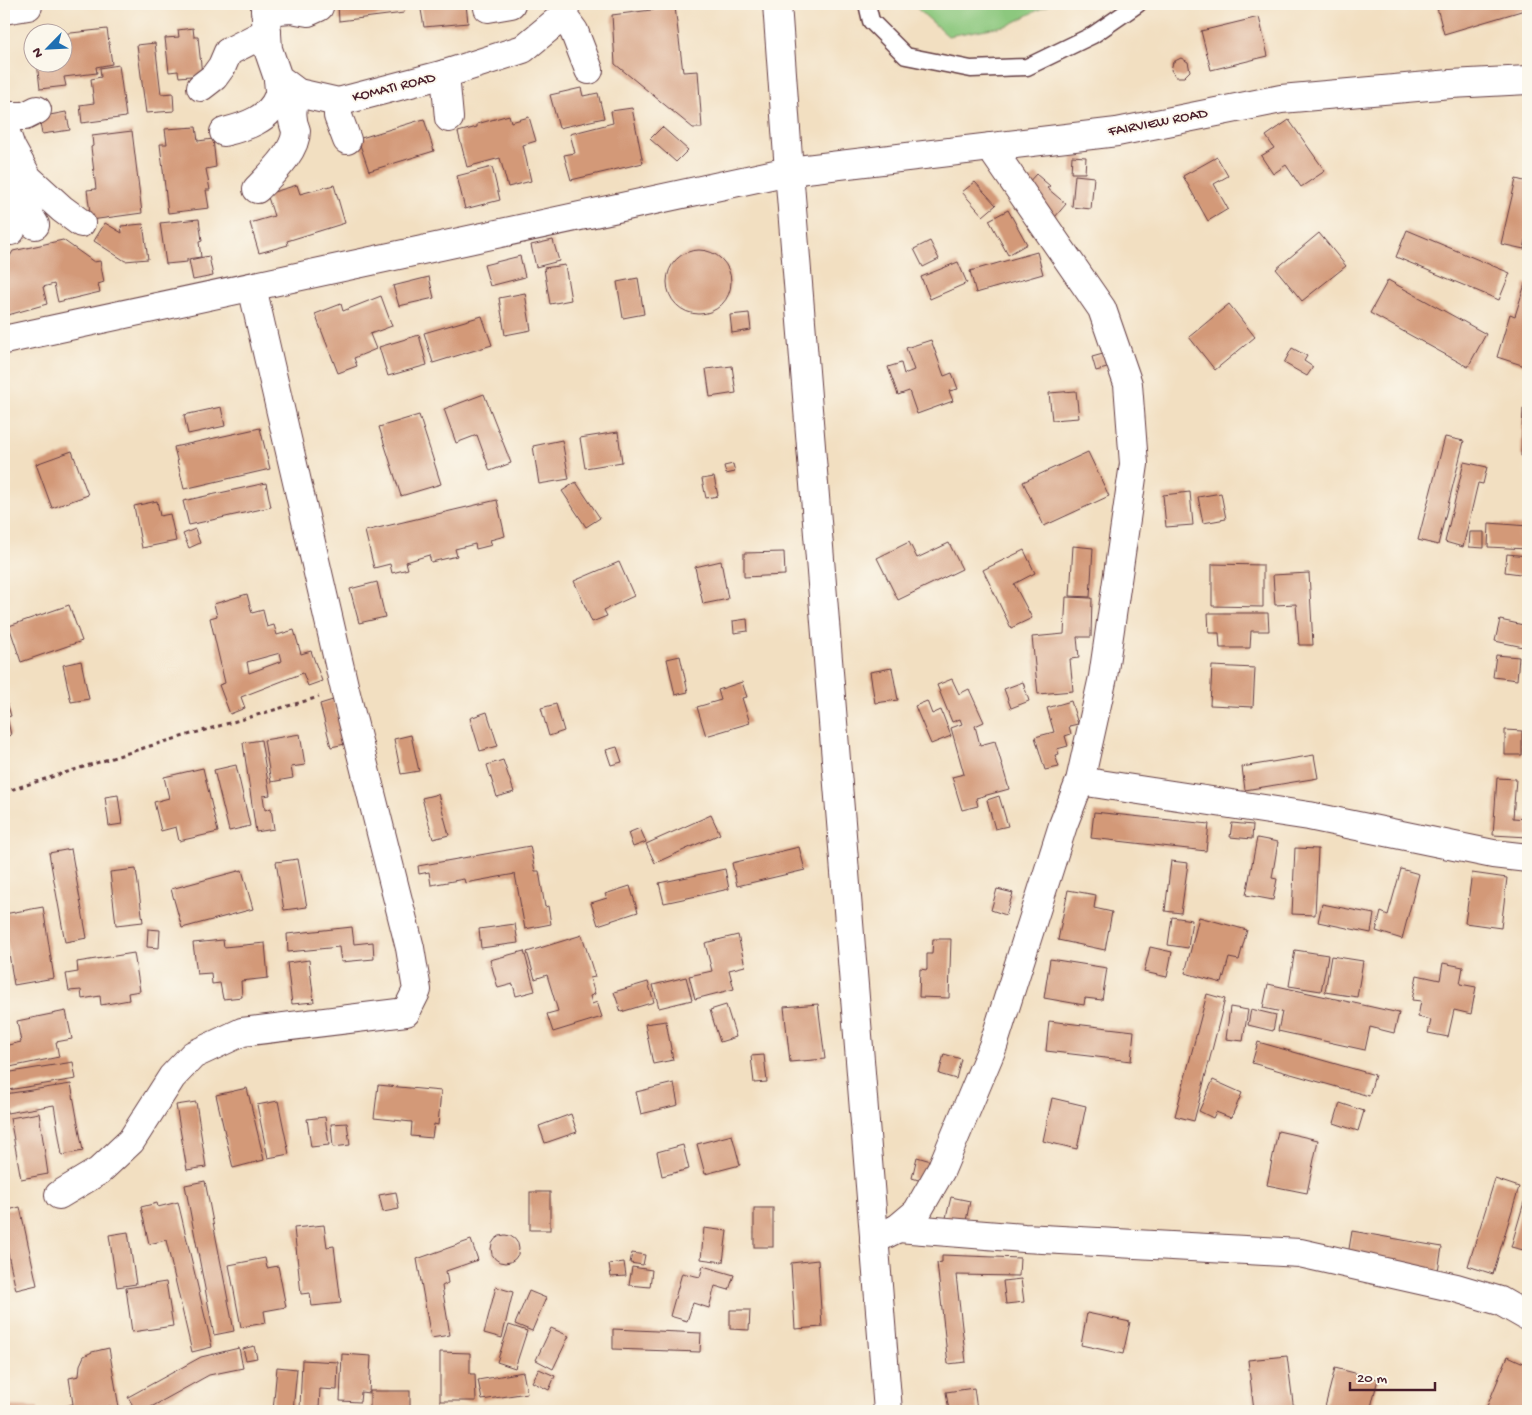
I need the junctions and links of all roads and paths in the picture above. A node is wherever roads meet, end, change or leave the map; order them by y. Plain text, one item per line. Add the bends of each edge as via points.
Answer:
1 (320, 4) edge
2 (777, 4) edge
3 (867, 4) edge
4 (1138, 4) edge
5 (564, 10) edge
6 (266, 16) edge
7 (589, 70) dead end
8 (445, 74) junction
9 (1528, 80) edge
10 (288, 85) junction
11 (201, 87) dead end
12 (338, 102) junction
13 (37, 110) dead end
14 (4, 116) edge
15 (449, 118) dead end
16 (224, 132) dead end
17 (347, 140) dead end
18 (990, 147) junction
19 (7, 151) edge
20 (789, 171) junction
21 (257, 189) dead end
22 (81, 223) dead end
23 (23, 228) dead end
24 (252, 287) junction
25 (4, 340) edge
26 (345, 690) junction
27 (1080, 782) junction
28 (4, 792) edge
29 (1528, 858) edge
30 (59, 1195) dead end
31 (886, 1234) junction
32 (1528, 1317) edge
33 (888, 1411) edge

1 - 6 street via 308,12 291,9
2 - 20 street
3 - 4 lane via 872,21 906,56 972,69 1027,67 1094,35
5 - 7 street
5 - 8 street, KOMATI ROAD via 523,49
6 - 10 street via 268,49
6 - 11 street via 228,52 214,77
8 - 12 street, KOMATI ROAD
8 - 15 street
9 - 18 street, FAIRVIEW ROAD via 1281,99 1117,132
10 - 12 street, KOMATI ROAD
10 - 16 street via 268,114 239,129
10 - 21 street via 296,130 294,142 281,164
12 - 17 street via 338,116
13 - 14 street via 26,116
18 - 20 street, FAIRVIEW ROAD
18 - 27 street via 1102,309 1128,384 1134,464 1103,677
19 - 22 street via 28,178
19 - 23 street via 26,210
20 - 24 street, FAIRVIEW ROAD
20 - 31 street
24 - 25 street, FAIRVIEW ROAD
24 - 26 street
26 - 28 path
26 - 30 street via 410,948 417,990 406,1012 242,1032 193,1055 172,1077 131,1141 100,1171
27 - 29 street via 1309,816 1493,854
27 - 31 street via 993,1046 941,1170 917,1212
31 - 32 street via 1300,1253 1500,1300
31 - 33 street

